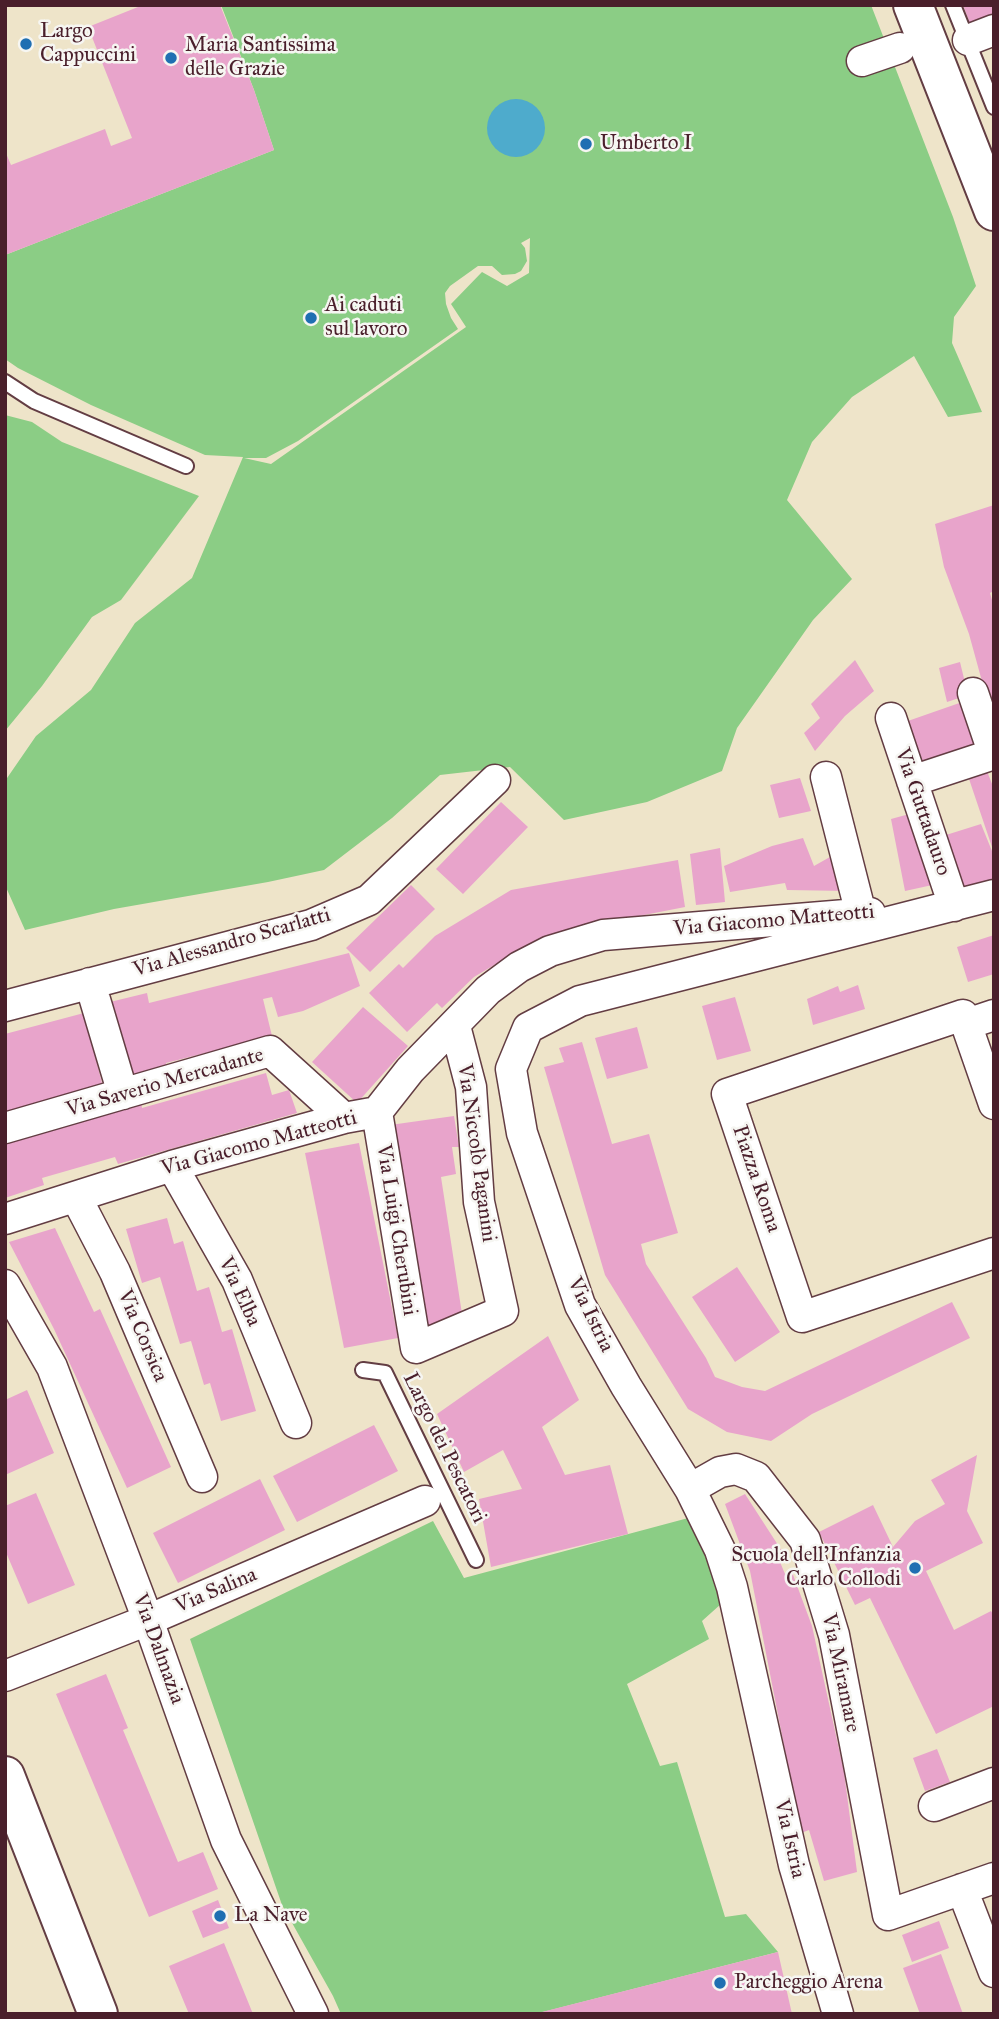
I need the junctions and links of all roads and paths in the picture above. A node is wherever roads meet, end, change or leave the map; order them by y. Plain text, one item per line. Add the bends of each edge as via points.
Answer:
1 (913, 5) edge
2 (953, 5) edge
3 (981, 35) edge
4 (900, 48) dead end
5 (862, 61) dead end
6 (994, 107) edge
7 (994, 211) edge
8 (5, 382) edge
9 (186, 466) dead end
10 (973, 693) dead end
11 (891, 718) dead end
12 (994, 754) edge
13 (826, 777) dead end
14 (495, 779) dead end
15 (912, 780) junction
16 (994, 895) edge
17 (954, 906) junction
18 (861, 914) junction
19 (90, 983) junction
20 (5, 1006) edge
21 (980, 1019) edge
22 (455, 1026) junction
23 (123, 1094) junction
24 (994, 1104) edge
25 (377, 1112) junction
26 (344, 1118) junction
27 (5, 1128) edge
28 (172, 1166) junction
29 (76, 1198) junction
30 (5, 1219) edge
31 (994, 1253) edge
32 (5, 1285) edge
33 (416, 1348) joint
34 (363, 1370) dead end
35 (296, 1423) dead end
36 (202, 1477) dead end
37 (690, 1489) junction
38 (425, 1501) dead end
39 (476, 1560) dead end
40 (148, 1620) junction
41 (5, 1676) edge
42 (5, 1776) edge
43 (994, 1783) edge
44 (934, 1806) dead end
45 (994, 1878) edge
46 (962, 1889) junction
47 (994, 1972) edge
48 (99, 2014) edge
49 (313, 2014) edge
50 (838, 2014) edge

1 - 7 street
2 - 3 lane
3 - 6 lane
4 - 5 street
8 - 9 lane via 34,401
10 - 12 street
11 - 15 street, Via Guttadauro
12 - 15 street
13 - 18 street
14 - 19 street, Via Alessandro Scarlatti via 369,900 312,925
15 - 17 street, Via Guttadauro
16 - 17 street
17 - 18 street, Via Giacomo Matteotti
17 - 37 street, Via Istria via 580,1001 528,1028 511,1069 522,1133 580,1306
18 - 22 street, Via Giacomo Matteotti via 603,935 550,951 519,967 488,990
19 - 20 street, Via Alessandro Scarlatti
19 - 23 street
21 - 24 street, Piazza Roma
21 - 31 street, Piazza Roma via 963,1016 727,1094 802,1317
22 - 25 street, Via Giacomo Matteotti via 410,1070
22 - 33 street, Via Niccolò Paganini via 471,1087 479,1202 503,1311
23 - 26 street, Via Saverio Mercadante via 270,1051
23 - 27 street, Via Saverio Mercadante
25 - 26 street, Via Giacomo Matteotti
25 - 33 street, Via Luigi Cherubini
26 - 28 street, Via Giacomo Matteotti
28 - 29 street, Via Giacomo Matteotti
28 - 35 street, Via Elba via 237,1280
29 - 30 street, Via Giacomo Matteotti
29 - 36 street, Via Corsica via 115,1272
32 - 40 street, Via Dalmazia via 52,1367
34 - 39 lane, Largo dei Pescatori via 385,1373
37 - 46 street, Via Miramare via 720,1472 736,1469 756,1477 805,1540 834,1635 888,1916
37 - 50 street, Via Istria via 720,1550 732,1587 794,1865
38 - 40 street, Via Salina
40 - 41 street, Via Salina
40 - 49 street, Via Dalmazia via 226,1840
42 - 48 street
43 - 44 street
45 - 46 street
46 - 47 street

